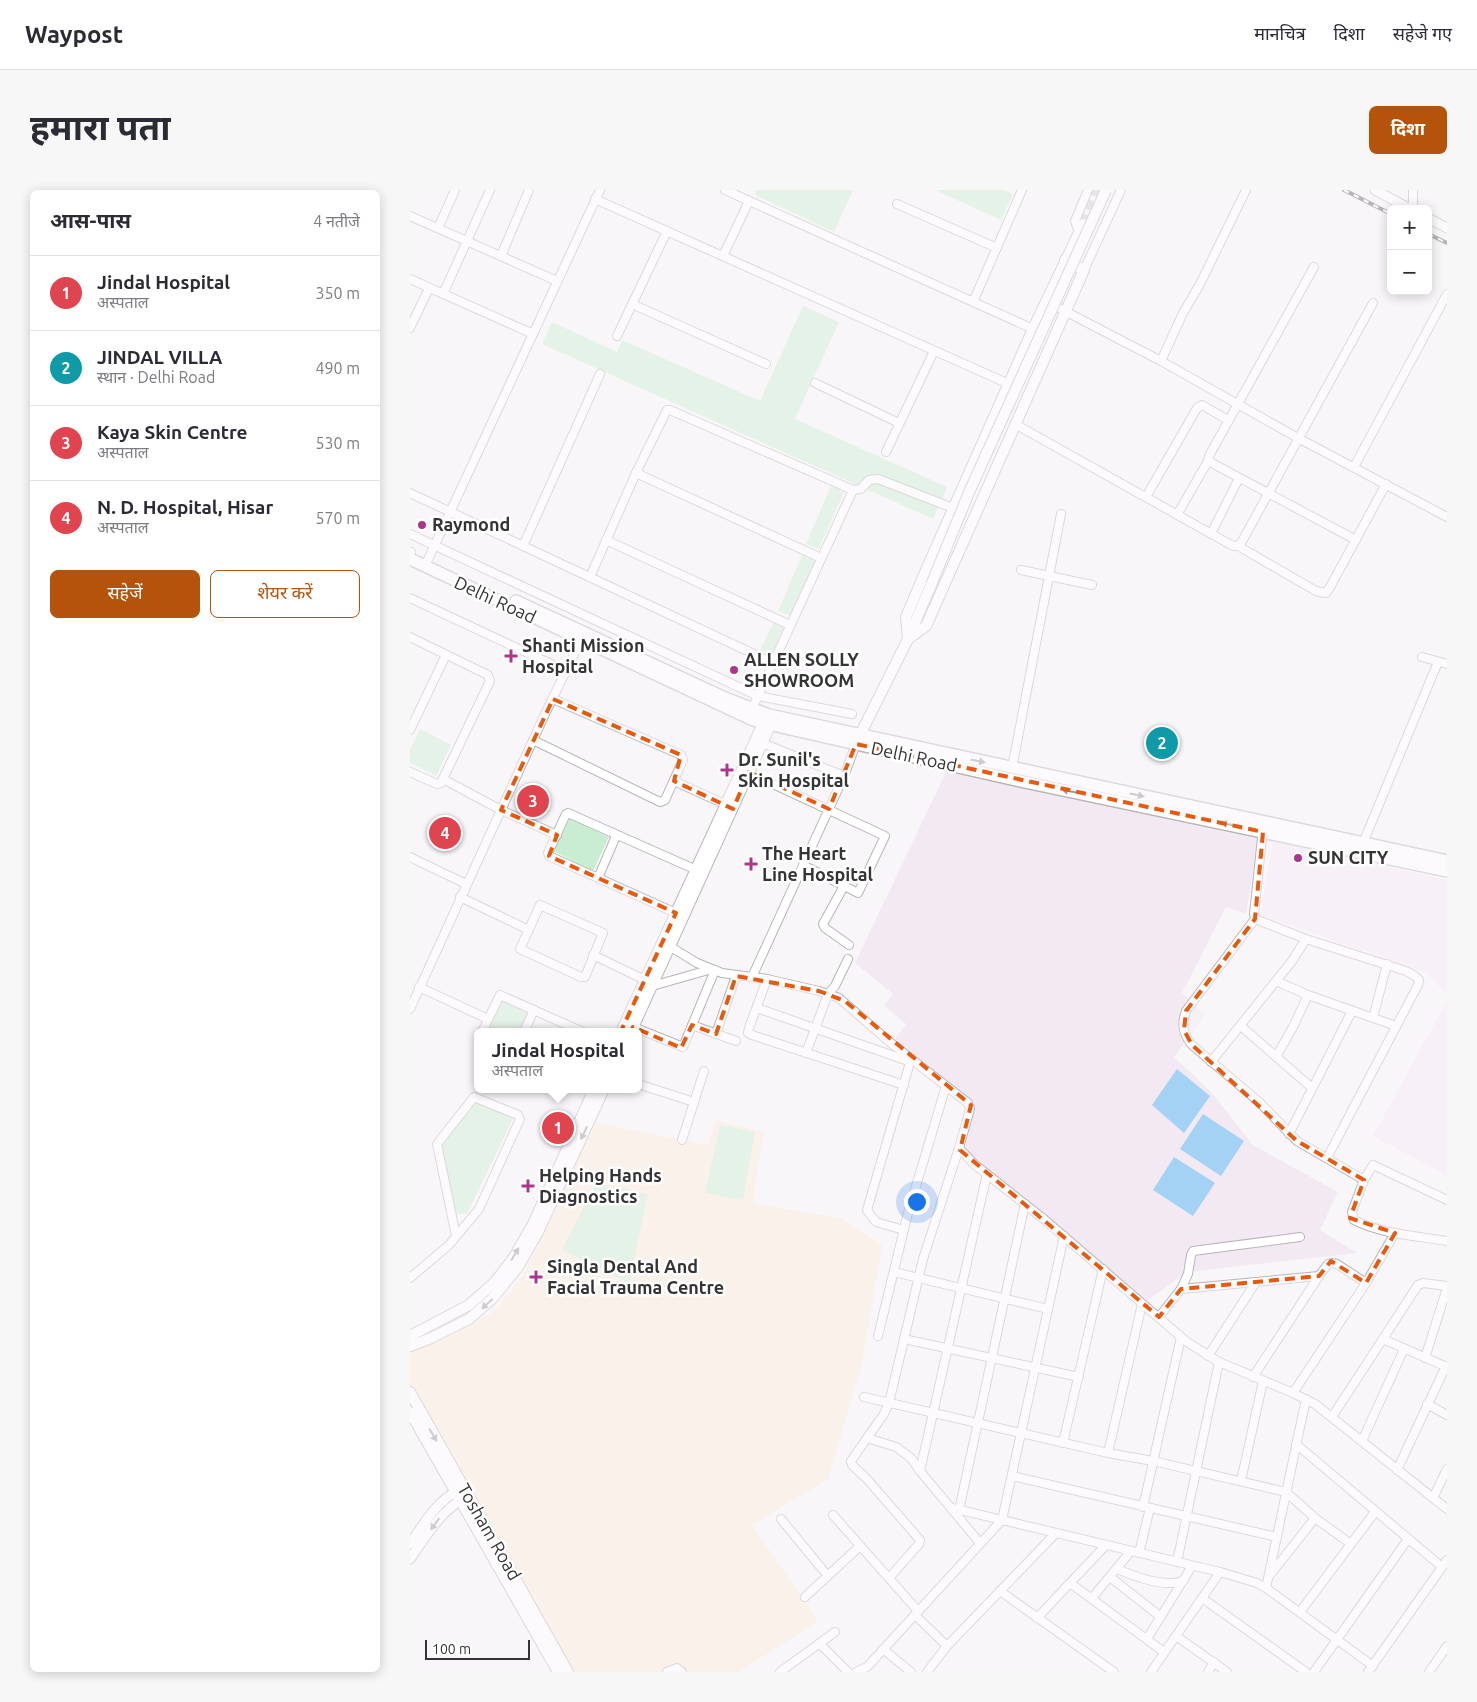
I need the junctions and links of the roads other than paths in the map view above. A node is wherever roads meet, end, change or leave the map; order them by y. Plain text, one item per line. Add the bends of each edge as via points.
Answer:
1 (455, 190) edge
2 (490, 190) edge
3 (528, 190) edge
4 (600, 190) edge
5 (725, 190) edge
6 (1022, 190) edge
7 (1077, 190) edge
8 (1106, 190) edge
9 (1121, 190) edge
10 (1246, 190) edge
11 (1375, 190) edge
12 (1413, 190) edge
13 (1087, 192) edge
14 (595, 199) junction
15 (749, 201) junction
16 (897, 204) dead end
17 (1403, 205) edge
18 (1411, 205) edge
19 (410, 216) edge
20 (1432, 220) edge
21 (438, 228) junction
22 (1080, 228) joint
23 (1447, 228) edge
24 (667, 231) junction
25 (466, 240) junction
26 (997, 248) junction
27 (501, 256) junction
28 (723, 256) junction
29 (1065, 260) junction
30 (1314, 268) dead end
31 (1084, 270) junction
32 (410, 279) edge
33 (557, 281) junction
34 (429, 288) junction
35 (442, 294) junction
36 (1447, 294) edge
37 (973, 302) junction
38 (1373, 303) dead end
39 (632, 304) junction
40 (1062, 310) junction
41 (1043, 317) junction
42 (410, 328) edge
43 (1033, 330) junction
44 (533, 334) junction
45 (617, 336) dead end
46 (934, 351) junction
47 (1161, 361) junction
48 (766, 364) dead end
49 (600, 374) dead end
50 (815, 383) dead end
51 (1009, 384) junction
52 (1238, 404) junction
53 (1228, 420) junction
54 (899, 423) junction
55 (1015, 424) junction
56 (1298, 438) junction
57 (886, 452) dead end
58 (1208, 462) junction
59 (1354, 467) junction
60 (636, 473) junction
61 (1239, 478) junction
62 (1386, 484) junction
63 (853, 490) junction
64 (410, 493) edge
65 (1268, 493) junction
66 (1146, 497) junction
67 (953, 508) junction
68 (450, 512) junction
69 (1061, 514) dead end
70 (1177, 515) junction
71 (1447, 516) edge
72 (410, 534) edge
73 (1211, 534) junction
74 (606, 540) junction
75 (1356, 540) junction
76 (434, 546) junction
77 (523, 546) junction
78 (1238, 546) junction
79 (410, 554) edge
80 (821, 558) junction
81 (426, 563) junction
82 (1021, 570) dead end
83 (1050, 576) junction
84 (590, 577) junction
85 (1092, 585) dead end
86 (410, 598) edge
87 (790, 625) junction
88 (410, 637) edge
89 (583, 637) junction
90 (908, 639) junction
91 (446, 654) junction
92 (1422, 658) dead end
93 (1438, 662) junction
94 (773, 663) junction
95 (1447, 664) edge
96 (566, 671) junction
97 (758, 696) junction
98 (552, 698) junction
99 (750, 714) junction
100 (852, 714) dead end
101 (768, 719) junction
102 (410, 730) edge
103 (533, 740) junction
104 (858, 740) junction
105 (762, 743) junction
106 (1012, 768) junction
107 (745, 771) junction
108 (410, 772) edge
109 (844, 776) junction
110 (443, 779) junction
111 (674, 781) junction
112 (729, 806) junction
113 (829, 809) junction
114 (500, 810) junction
115 (1264, 827) junction
116 (557, 835) junction
117 (616, 836) junction
118 (1364, 843) junction
119 (410, 857) edge
120 (1447, 861) edge
121 (803, 865) junction
122 (1447, 871) edge
123 (700, 872) junction
124 (598, 878) junction
125 (466, 884) junction
126 (844, 886) junction
127 (460, 898) junction
128 (676, 913) junction
129 (1255, 919) junction
130 (529, 930) junction
131 (1306, 939) junction
132 (666, 944) junction
133 (849, 945) dead end
134 (593, 956) junction
135 (848, 959) dead end
136 (1386, 964) junction
137 (713, 970) junction
138 (736, 976) junction
139 (752, 977) junction
140 (767, 979) junction
141 (1276, 981) junction
142 (648, 983) junction
143 (419, 987) junction
144 (828, 994) junction
145 (1308, 995) junction
146 (412, 1000) edge
147 (757, 1008) junction
148 (410, 1009) edge
149 (534, 1010) junction
150 (1352, 1010) junction
151 (1373, 1018) junction
152 (488, 1019) junction
153 (692, 1025) junction
154 (1241, 1026) junction
155 (1396, 1026) junction
156 (484, 1028) edge
157 (526, 1028) edge
158 (574, 1028) edge
159 (623, 1028) edge
160 (633, 1028) edge
161 (816, 1028) junction
162 (642, 1034) edge
163 (716, 1034) junction
164 (736, 1042) dead end
165 (806, 1053) junction
166 (1276, 1057) junction
167 (911, 1061) junction
168 (1211, 1062) junction
169 (704, 1071) dead end
170 (642, 1085) edge
171 (904, 1086) junction
172 (946, 1086) junction
173 (1312, 1088) junction
174 (594, 1093) edge
175 (594, 1093) edge
176 (694, 1102) junction
177 (1289, 1134) junction
178 (682, 1140) dead end
179 (959, 1148) junction
180 (1328, 1158) junction
181 (987, 1174) junction
182 (1364, 1180) junction
183 (1447, 1200) edge
184 (1026, 1204) junction
185 (904, 1230) junction
186 (1395, 1233) junction
187 (456, 1236) junction
188 (1064, 1236) junction
189 (1300, 1238) dead end
190 (1447, 1241) edge
191 (1103, 1269) junction
192 (894, 1272) junction
193 (1319, 1276) junction
194 (410, 1278) edge
195 (918, 1278) junction
196 (1256, 1282) junction
197 (1366, 1283) junction
198 (1447, 1287) edge
199 (961, 1288) junction
200 (1181, 1289) junction
201 (1005, 1298) junction
202 (1142, 1304) junction
203 (1048, 1309) junction
204 (1159, 1317) junction
205 (440, 1321) junction
206 (444, 1331) junction
207 (878, 1336) dead end
208 (1181, 1337) junction
209 (411, 1338) edge
210 (1383, 1339) junction
211 (904, 1340) junction
212 (948, 1349) junction
213 (1404, 1349) junction
214 (1208, 1356) junction
215 (1425, 1358) junction
216 (992, 1359) junction
217 (1219, 1362) junction
218 (1447, 1367) edge
219 (1035, 1368) junction
220 (1078, 1377) junction
221 (1254, 1377) junction
222 (1263, 1381) junction
223 (410, 1392) edge
224 (1293, 1393) junction
225 (864, 1397) dead end
226 (1306, 1399) junction
227 (889, 1403) junction
228 (1427, 1404) junction
229 (410, 1412) edge
230 (933, 1413) junction
231 (1447, 1415) edge
232 (1332, 1417) junction
233 (978, 1423) junction
234 (1021, 1433) junction
235 (867, 1438) junction
236 (1362, 1441) junction
237 (1064, 1443) junction
238 (1296, 1444) junction
239 (1108, 1453) junction
240 (1153, 1461) junction
241 (1447, 1469) edge
242 (1397, 1470) junction
243 (920, 1471) junction
244 (1197, 1471) junction
245 (1012, 1476) junction
246 (1241, 1481) junction
247 (1286, 1492) junction
248 (461, 1494) junction
249 (1433, 1498) junction
250 (1147, 1508) junction
251 (955, 1509) junction
252 (1447, 1510) edge
253 (1375, 1512) junction
254 (833, 1515) dead end
255 (1187, 1517) junction
256 (1315, 1518) junction
257 (782, 1519) dead end
258 (1002, 1520) junction
259 (1056, 1533) junction
260 (1277, 1537) junction
261 (1408, 1539) junction
262 (980, 1543) junction
263 (410, 1544) edge
264 (1351, 1544) junction
265 (1106, 1545) junction
266 (860, 1546) junction
267 (1130, 1551) junction
268 (1139, 1553) junction
269 (410, 1559) edge
270 (1447, 1560) edge
271 (1177, 1562) junction
272 (1192, 1566) junction
273 (1442, 1567) junction
274 (1117, 1569) junction
275 (1220, 1572) junction
276 (827, 1576) junction
277 (1110, 1577) junction
278 (889, 1578) junction
279 (1268, 1578) junction
280 (1184, 1580) junction
281 (1070, 1583) junction
282 (1266, 1588) junction
283 (1000, 1592) junction
284 (805, 1597) dead end
285 (1092, 1598) junction
286 (1202, 1598) junction
287 (1300, 1612) junction
288 (916, 1613) junction
289 (1161, 1617) junction
290 (1037, 1618) junction
291 (835, 1632) dead end
292 (1176, 1636) junction
293 (1147, 1639) junction
294 (1338, 1639) junction
295 (820, 1644) junction
296 (947, 1646) junction
297 (1447, 1646) edge
298 (883, 1649) junction
299 (1164, 1652) junction
300 (1214, 1662) junction
301 (1371, 1669) edge
302 (558, 1672) edge
303 (568, 1672) edge
304 (667, 1672) edge
305 (682, 1672) edge
306 (780, 1672) edge
307 (848, 1672) edge
308 (856, 1672) edge
309 (911, 1672) edge
310 (927, 1672) edge
311 (1114, 1672) edge
312 (1151, 1672) edge
313 (1208, 1672) edge
314 (1227, 1672) edge
315 (1306, 1672) edge
316 (1314, 1672) edge
317 (1429, 1672) edge

1 - 21 street
2 - 25 street
3 - 27 street
4 - 14 street
5 - 15 street
6 - 26 street
7 - 13 street
8 - 90 main road, bridge via 970,490
9 - 31 street
10 - 47 street
11 - 17 street
12 - 18 street
13 - 22 street via 1075,221
14 - 24 street
14 - 33 street
15 - 28 street
15 - 37 street
16 - 26 street
19 - 21 street
20 - 23 street
21 - 25 street
22 - 29 main road
24 - 28 street
24 - 39 street
25 - 27 street
25 - 35 street
26 - 37 street
27 - 33 street
28 - 46 street
29 - 31 main road
29 - 41 main road
30 - 52 street
31 - 40 main road
32 - 34 street
33 - 44 street
34 - 35 street
34 - 42 street
35 - 44 street
36 - 59 street
37 - 43 street
38 - 56 street
39 - 45 street
39 - 48 street
40 - 41 street via 1051,306
40 - 47 street
40 - 55 main road
41 - 43 main road
43 - 51 main road
44 - 68 street
46 - 51 street
46 - 54 street
47 - 52 street
49 - 77 street
50 - 54 street
51 - 67 main road
52 - 53 street
52 - 56 street
53 - 58 street
53 - 66 street via 1202,405 1196,408
54 - 57 street
55 - 66 street
55 - 90 main road via 926,626
56 - 59 street
56 - 65 street
58 - 61 street
58 - 70 street
59 - 62 street
60 - 63 street via 665,411 670,410
60 - 74 street
60 - 80 street
61 - 65 street
61 - 73 street
62 - 71 street
62 - 75 street
63 - 67 street via 861,489 873,478
63 - 80 street
64 - 68 street
65 - 75 street
65 - 78 street
66 - 70 street
67 - 90 main road via 906,617
68 - 76 street
68 - 77 street
69 - 83 street
70 - 73 street
72 - 76 street
73 - 78 street
74 - 84 street
74 - 87 street
75 - 78 street via 1326,593 1316,591
76 - 81 street
76 - 97 street
77 - 84 street
79 - 81 main road, Delhi Road
80 - 87 street
81 - 89 main road, Delhi Road
82 - 83 street
83 - 85 street
83 - 106 street
84 - 94 street
86 - 96 street
87 - 94 street
88 - 91 street
89 - 96 street
89 - 99 main road, Delhi Road
90 - 104 main road
91 - 102 street
91 - 110 street via 488,675 490,681
92 - 93 street
93 - 95 street
93 - 118 street
94 - 97 street
96 - 98 street
97 - 99 street
97 - 100 street
98 - 103 street
98 - 111 street via 681,755
99 - 101 main road, Delhi Road
101 - 104 main road, Delhi Road
101 - 105 main road
101 - 107 main road
103 - 111 street via 660,802 665,800
103 - 114 street
104 -> 106 main road, Delhi Road
104 - 109 street
115 -> 104 main road, Delhi Road
105 - 107 main road
105 - 109 street
106 -> 115 main road, Delhi Road
107 - 112 main road
107 - 113 street
108 - 110 street via 437,784
109 - 113 street
110 - 114 street
111 - 112 street
112 - 123 main road
113 - 121 street
113 - 126 street via 885,836 860,892
114 - 116 street
114 - 125 street
115 - 118 main road, Delhi Road
115 - 122 main road, Delhi Road
115 - 129 street
116 - 117 street via 568,813
116 - 124 street via 548,855
117 - 123 street
117 - 124 street
118 - 120 main road, Delhi Road
119 - 125 street
121 - 126 street
121 - 139 street
123 - 128 main road
123 - 132 main road
124 - 128 street
125 - 127 street
126 - 133 street via 823,924
127 - 130 street
127 - 143 street
128 - 132 main road
129 - 131 street
129 - 168 street via 1186,1011 1183,1020 1187,1039
130 - 134 street via 521,950 581,977 585,977
130 - 134 street via 539,906 543,905 601,931
131 - 136 street
131 - 141 street
132 - 137 street
132 - 142 main road
134 - 142 street
135 - 144 street
136 - 151 street
136 - 155 street via 1419,980
137 - 138 street
137 - 142 street
137 - 153 street
138 - 139 street
138 - 163 street
139 - 140 street
140 - 144 street
140 - 147 street
141 - 145 street
141 - 154 street
142 - 159 main road
142 - 160 main road
143 - 146 street
143 - 152 street
144 - 161 street
144 - 167 street via 845,1002
145 - 150 street
145 - 166 street
146 - 148 street
147 - 161 street
147 - 165 street via 748,1033
149 - 152 street via 500,995
149 - 157 street
149 - 158 street
150 - 151 street
150 - 173 street
151 - 155 street
152 - 156 street
153 - 162 street via 682,1048
153 - 163 street
154 - 166 street
154 - 168 street
155 - 180 street
161 - 165 street
161 - 167 street
163 - 164 street
165 - 171 street
166 - 173 street
167 - 171 street
167 - 172 street
168 - 177 street via 1259,1102
169 - 176 street
170 - 176 street
171 - 185 street via 867,1210 876,1222
172 - 179 street via 969,1106
172 - 185 street
173 - 177 street
205 -> 174 main road via 469,1305 495,1282 514,1257 533,1224
175 -> 206 main road via 538,1232 518,1267 492,1299 469,1319
176 - 178 street
177 - 180 street
179 - 181 street
179 - 195 street
180 - 182 street
181 - 184 street
181 - 199 street
182 - 183 street via 1371,1166 1375,1165
182 - 186 street via 1352,1212 1354,1220
184 - 188 street
184 - 201 street
185 - 192 street
186 - 190 street
186 - 197 street
187 - 187 street via 479,1208 520,1119 518,1115 476,1097 437,1144
187 - 194 street
188 - 191 street
188 - 203 street
189 - 200 street via 1193,1251
191 - 202 street
191 - 220 street
192 - 195 street
192 - 207 street
193 - 196 street
193 - 197 street via 1328,1264 1334,1263
193 - 221 street
195 - 199 street
195 - 211 street
196 - 200 street
196 - 214 street
197 - 224 street
198 - 210 street via 1420,1284
198 - 215 street
199 - 201 street
199 - 212 street
200 - 204 street
201 - 203 street
201 - 216 street
202 - 204 street
202 - 239 street
203 - 219 street
204 - 208 street
205 - 206 main road
205 - 209 main road
206 - 209 main road
208 - 214 street
208 - 240 street
210 - 213 street
210 - 232 street
211 - 212 street
211 - 227 street
212 - 216 street
212 - 230 street
213 - 215 street
213 - 236 street
214 - 217 street
215 - 218 street
216 - 219 street
216 - 233 street
217 - 221 street
217 - 244 street
218 - 228 street
219 - 220 street
219 - 234 street
220 - 237 street
221 - 222 street
222 - 224 street
222 - 246 street
223 -> 248 main road, Tosham Road
224 - 226 street
225 - 227 street
226 - 232 street
226 - 238 street
227 - 230 street
227 - 235 street
228 - 231 street
228 - 242 street
229 - 248 main road, Tosham Road
230 - 233 street
230 - 243 street
232 - 236 street
233 - 234 street
233 - 251 street
234 - 237 street
234 - 245 street
235 - 243 street via 896,1448 911,1458
235 - 278 street via 851,1464 920,1540
236 - 242 street
237 - 239 street
238 - 247 street
238 - 253 street
239 - 240 street
240 - 244 street
240 - 250 street
241 - 249 street
242 - 249 street
243 - 251 street
244 - 246 street
244 - 255 street
245 - 250 street
245 - 258 street
246 - 247 street
247 - 256 street
247 - 260 street
248 - 263 street via 438,1506
248 -> 269 street via 438,1519
248 - 302 main road, Tosham Road
248 - 303 main road, Tosham Road
249 - 252 street
250 - 255 street
250 - 268 street
251 - 258 street
251 - 262 street
253 - 261 street
253 - 264 street
254 - 266 street
255 - 260 street
255 - 271 street
256 - 264 street
256 - 279 street
257 - 276 street
258 - 259 street
258 - 262 street
259 - 265 street
259 - 283 street
260 - 279 street
261 - 273 street
261 - 294 street
262 - 288 street
264 - 287 street
265 - 267 street
265 - 281 street
266 - 276 street
266 - 278 street
267 - 268 street
267 - 274 street
268 - 271 street
270 - 273 street
271 - 272 street
272 - 275 street
272 - 280 street
273 - 301 street
274 - 277 street
274 - 280 street via 1160,1582
275 - 282 street
275 - 286 street
276 - 284 street
277 - 285 street
277 - 289 street
278 - 288 street
279 - 282 street
280 - 289 street
281 - 285 street
281 - 290 street
282 - 287 street
283 - 290 street
283 - 296 street
285 - 293 street
286 - 292 street
286 - 315 street
287 - 294 street
288 - 296 street
288 - 298 street
289 - 293 street
290 - 311 street
291 - 295 street
292 - 299 street
292 - 300 street
293 - 299 street
294 - 301 street
294 - 316 street
295 - 306 street
295 - 307 street
296 - 310 street
297 - 317 street
298 - 308 street via 867,1667
298 - 309 street
299 - 312 street
300 - 313 street
300 - 314 street
304 - 305 street via 676,1668

